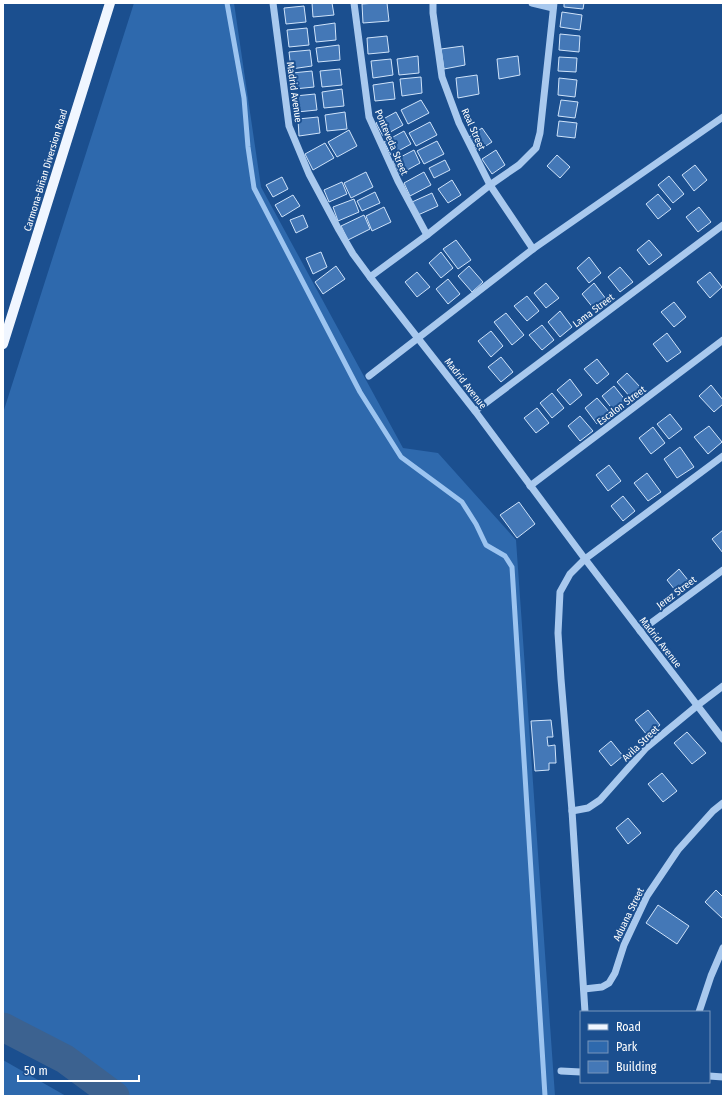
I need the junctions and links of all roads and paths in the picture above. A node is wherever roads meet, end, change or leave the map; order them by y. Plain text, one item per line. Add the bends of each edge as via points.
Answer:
1 (110, 3) edge
2 (273, 3) edge
3 (354, 3) edge
4 (433, 3) edge
5 (532, 3) edge
6 (554, 5) edge
7 (723, 117) edge
8 (490, 186) junction
9 (723, 225) edge
10 (427, 235) junction
11 (533, 249) junction
12 (370, 277) junction
13 (418, 339) junction
14 (723, 340) edge
15 (3, 344) edge
16 (369, 376) dead end
17 (475, 411) junction
18 (723, 456) edge
19 (530, 486) junction
20 (585, 559) junction
21 (723, 570) edge
22 (640, 631) junction
23 (723, 686) edge
24 (698, 705) junction
25 (723, 739) edge
26 (723, 803) edge
27 (572, 810) junction
28 (723, 948) edge
29 (584, 989) junction
30 (584, 1011) edge
31 (699, 1011) edge
32 (561, 1072) dead end
33 (580, 1072) edge
34 (710, 1076) edge
35 (723, 1077) edge

1 - 15 main road, Carmona-Biñan Diversion Road
2 - 12 street, Madrid Avenue via 289,126 309,174 339,230
3 - 10 street, Ponteveda Street via 369,117 398,181
4 - 8 street, Real Street via 442,77 459,123
5 - 6 street
6 - 8 street via 540,133 536,148 519,165
7 - 11 street
8 - 10 street
8 - 11 street, Real Street
9 - 17 street, Lama Street
10 - 12 street
11 - 13 street
12 - 13 street, Madrid Avenue
13 - 16 street
13 - 17 street, Madrid Avenue
14 - 19 street, Escalon Street
17 - 19 street, Madrid Avenue
18 - 20 street
19 - 20 street, Madrid Avenue
20 - 22 street, Madrid Avenue
20 - 27 street via 570,574 560,592 560,680
21 - 22 street, Jerez Street
22 - 24 street, Madrid Avenue
23 - 24 street, Avila Street
24 - 25 street, Madrid Avenue
24 - 27 street, Avila Street via 646,748 600,800 588,808
26 - 29 street, Aduana Street via 678,850 647,896 609,984
27 - 29 street
28 - 31 street
29 - 30 street
32 - 33 street
34 - 35 street

